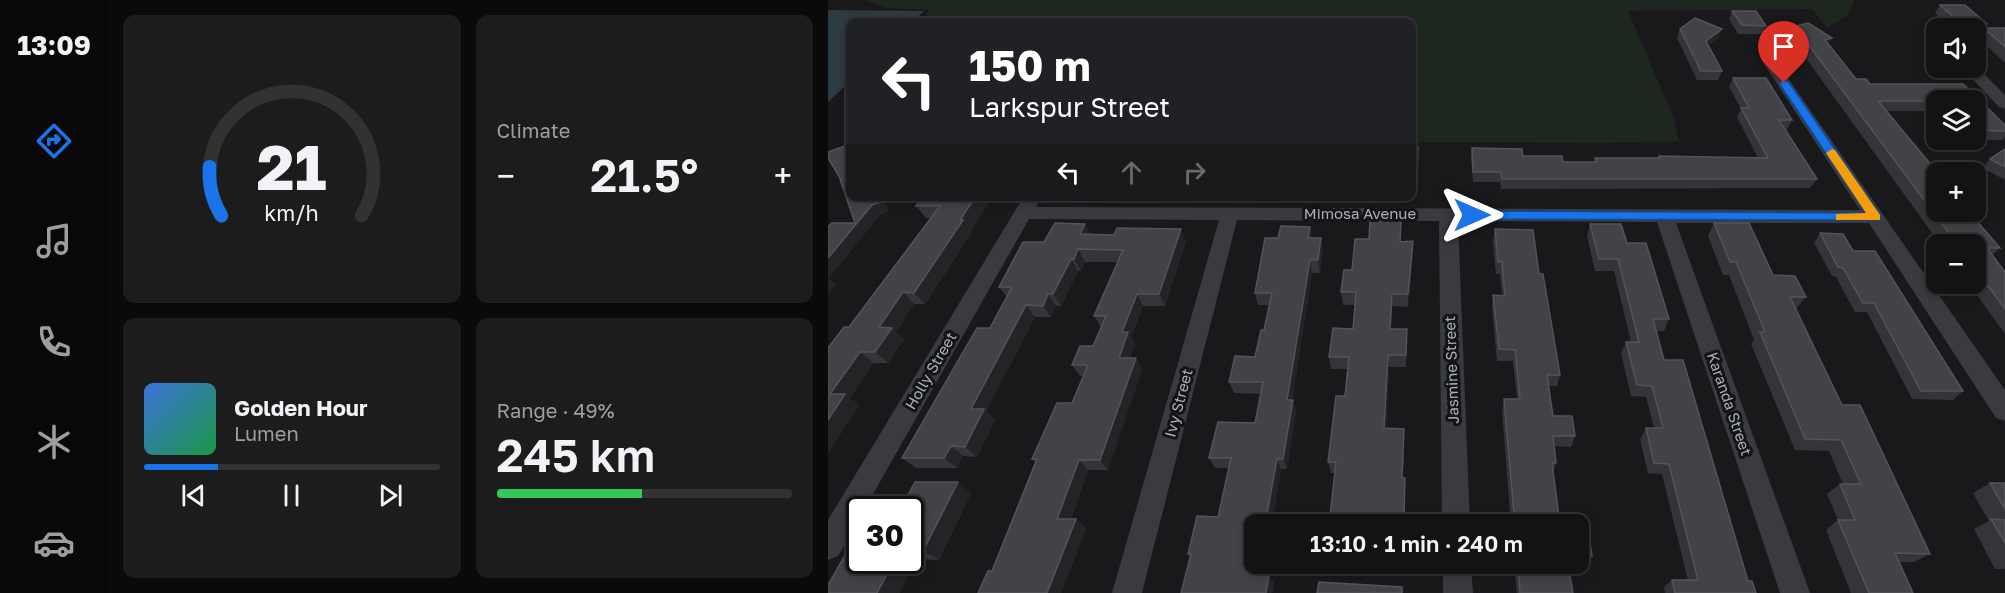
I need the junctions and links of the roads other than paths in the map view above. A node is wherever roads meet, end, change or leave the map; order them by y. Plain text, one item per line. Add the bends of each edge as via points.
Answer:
1 (1771, 64) dead end
2 (1979, 78) edge
3 (2005, 104) edge
4 (1029, 205) edge
5 (1230, 213) junction
6 (1448, 215) junction
7 (1664, 216) junction
8 (1875, 218) junction
9 (2005, 410) edge
10 (1456, 514) edge
11 (828, 546) edge
12 (1457, 574) edge
13 (1127, 593) edge
14 (1458, 593) edge
15 (1795, 593) edge

1 - 8 street
2 - 3 street
4 - 5 street, Mimosa Avenue
4 - 11 street, Holly Street
5 - 6 street, Mimosa Avenue
5 - 13 street, Ivy Street
6 - 7 street, Mimosa Avenue
6 - 10 street, Jasmine Street
7 - 8 street, Mimosa Avenue
7 - 15 street, Karanda Street
8 - 9 street
12 - 14 street

